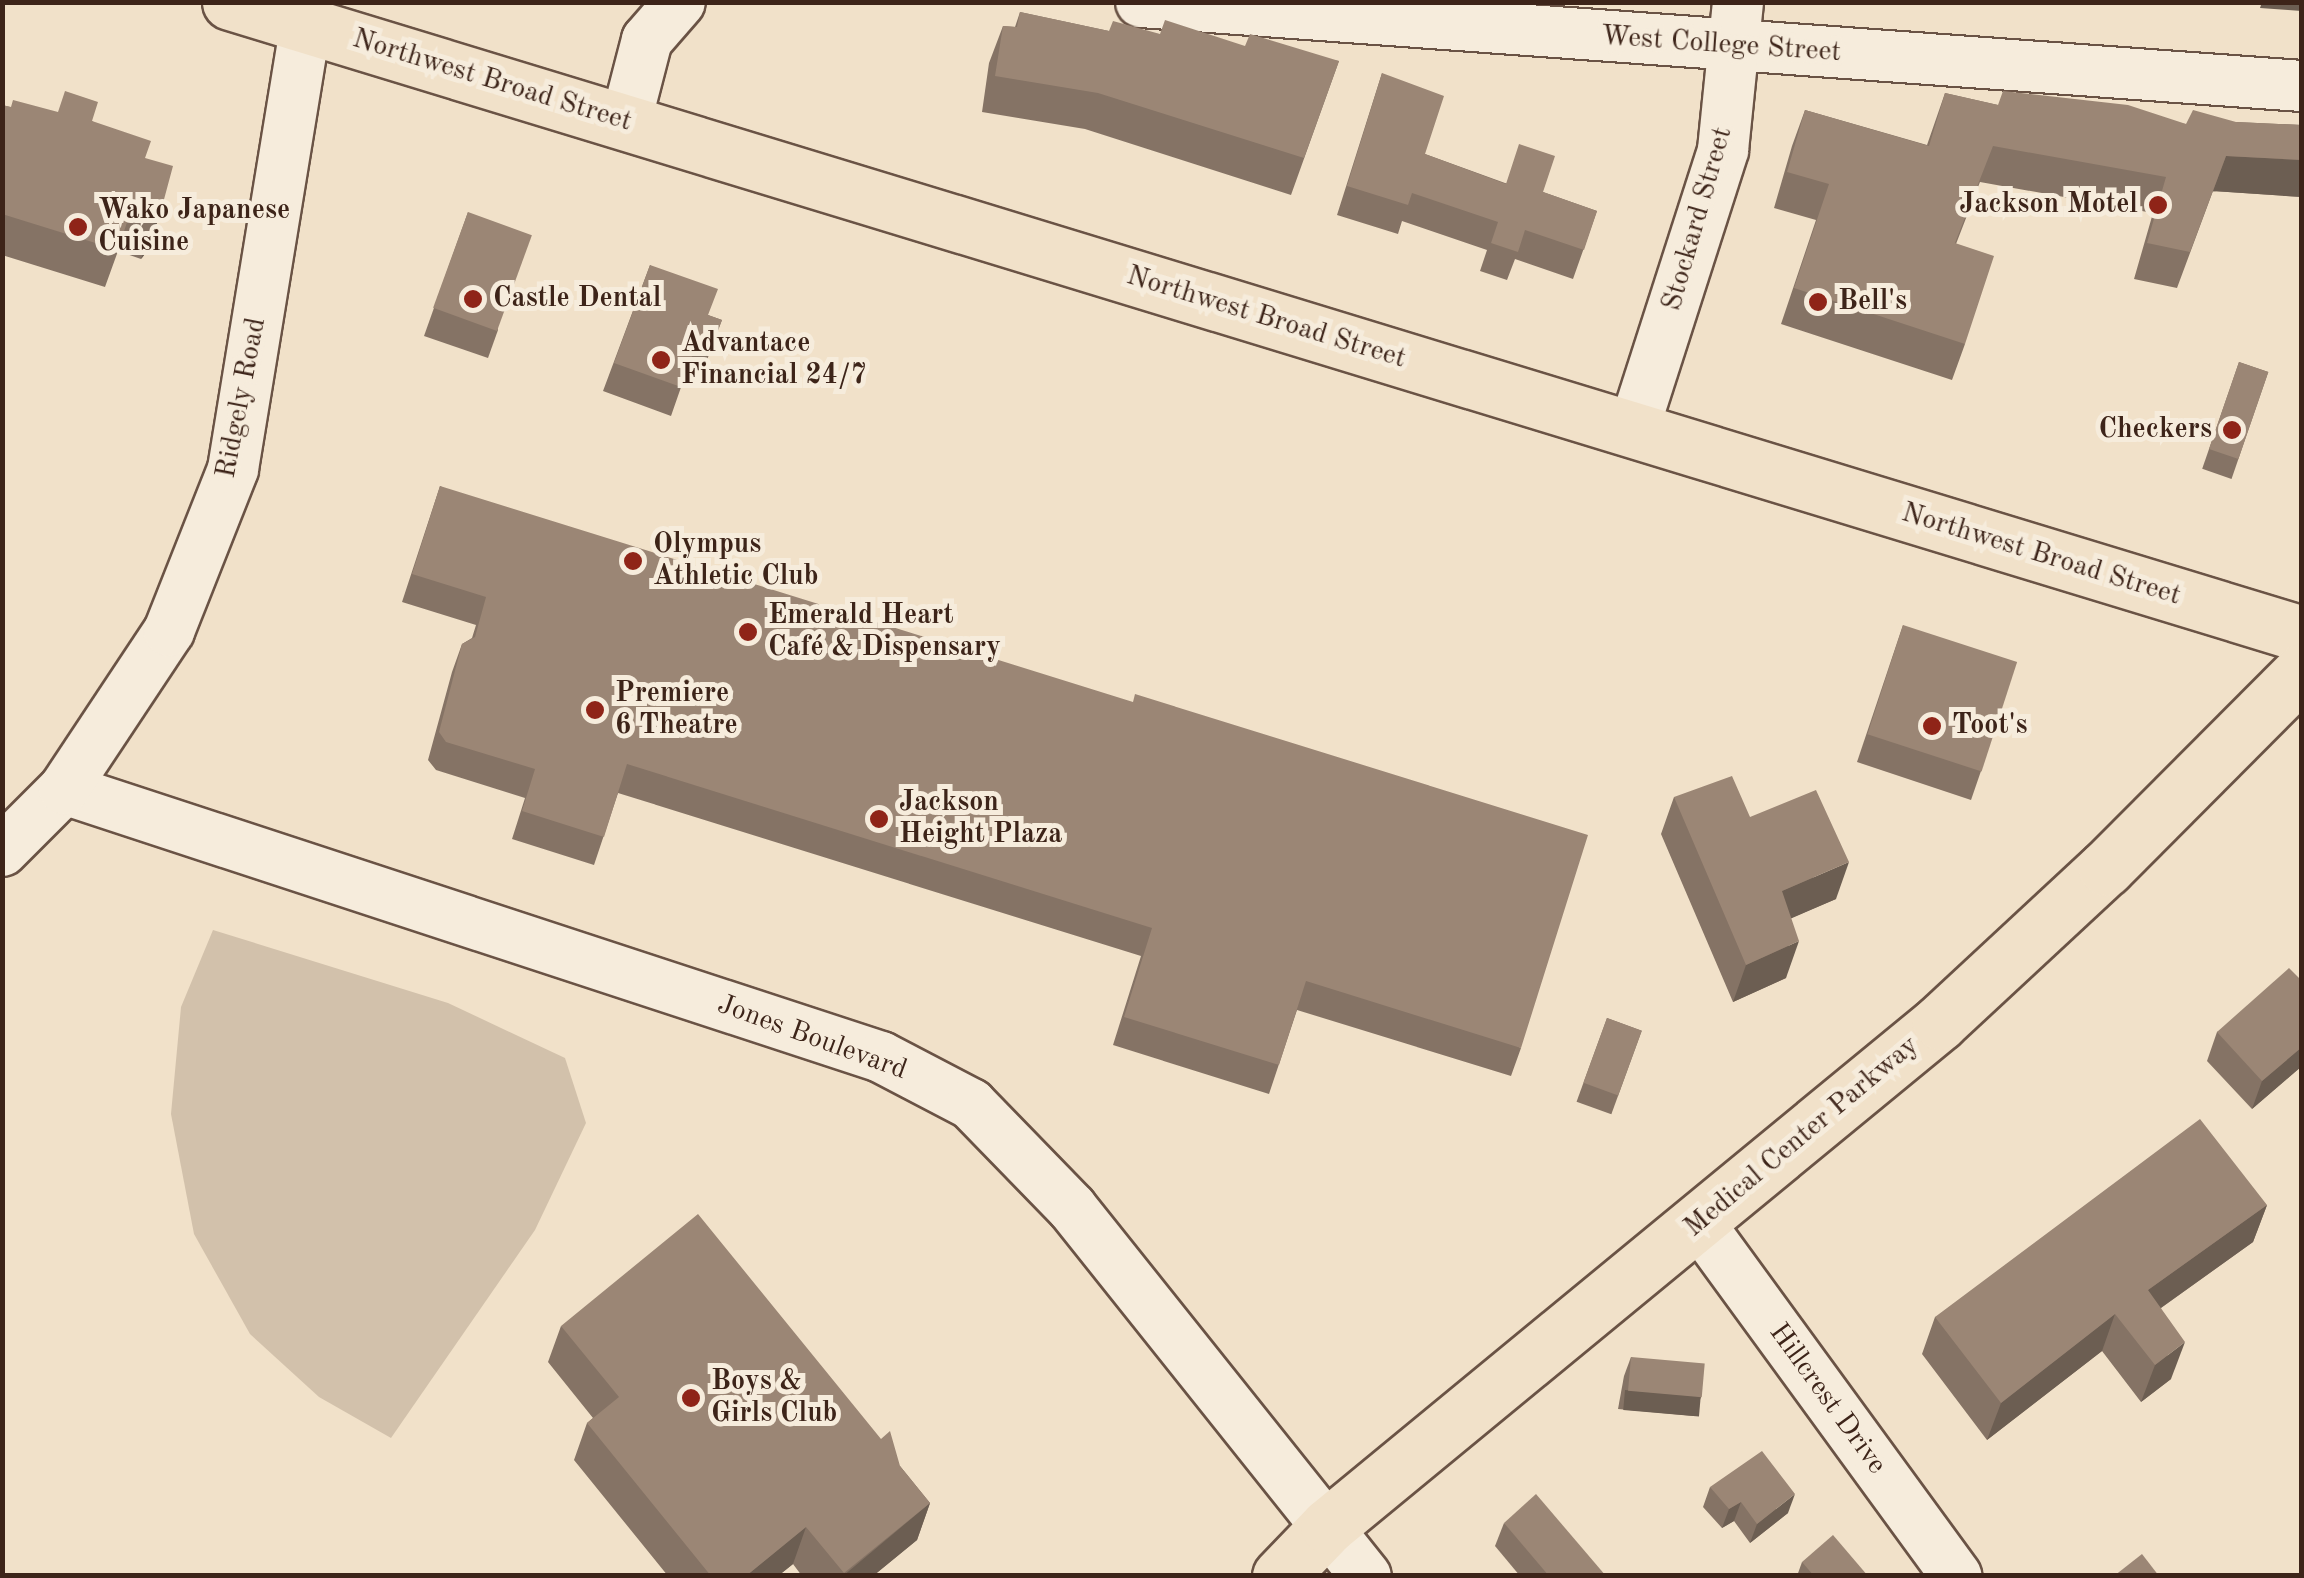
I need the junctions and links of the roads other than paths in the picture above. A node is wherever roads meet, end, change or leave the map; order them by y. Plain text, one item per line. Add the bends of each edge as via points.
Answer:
1 (230, 2) edge
2 (680, 2) edge
3 (1141, 2) edge
4 (303, 14) edge
5 (1737, 24) edge
6 (2302, 86) edge
7 (626, 121) junction
8 (1633, 431) junction
9 (2302, 634) edge
10 (2302, 671) edge
11 (64, 789) junction
12 (2, 851) edge
13 (1699, 1223) junction
14 (1328, 1526) junction
15 (1280, 1576) edge
16 (1366, 1576) edge
17 (1956, 1576) edge

1 - 4 main road, Northwest Broad Street
2 - 7 street via 647,40
3 - 5 street, West College Street
4 - 7 main road, Northwest Broad Street
4 - 11 street, Ridgely Road via 233,469 170,630
5 - 6 street, West College Street
5 - 8 street, Stockard Street via 1723,150
7 - 8 main road, Northwest Broad Street
8 - 9 main road, Northwest Broad Street
10 - 13 main road, Medical Center Parkway via 1940,1022
11 - 12 street, Ridgely Road
11 - 14 street, Jones Boulevard via 881,1057 972,1104 1072,1208
13 - 14 main road, Medical Center Parkway
13 - 17 street, Hillcrest Drive
14 - 15 main road, Medical Center Parkway
14 - 16 street, Jones Boulevard

